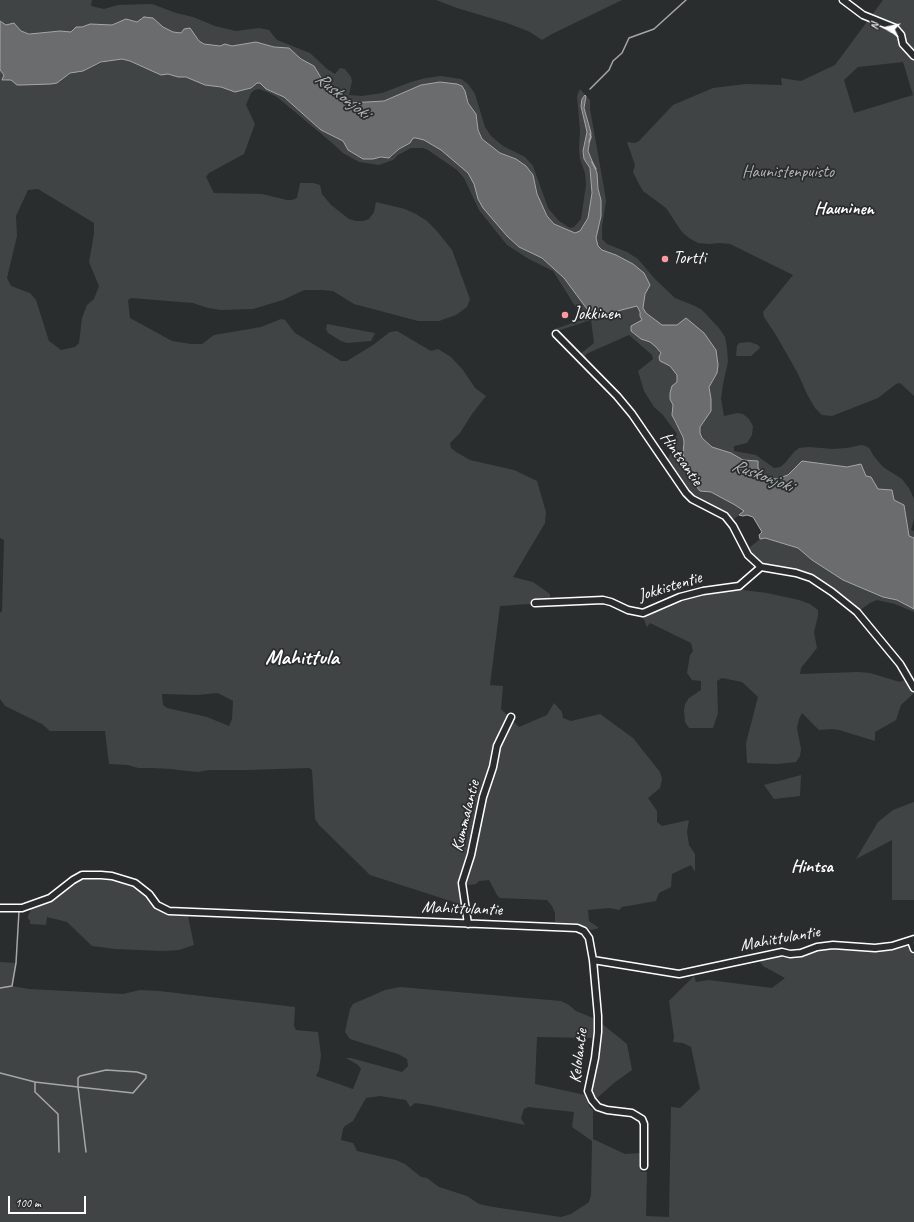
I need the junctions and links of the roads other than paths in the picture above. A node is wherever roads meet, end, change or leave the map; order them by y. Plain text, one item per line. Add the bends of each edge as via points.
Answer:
1 (843, 0) edge
2 (914, 56) edge
3 (556, 334) dead end
4 (761, 567) junction
5 (535, 603) dead end
6 (914, 688) edge
7 (511, 717) dead end
8 (0, 908) edge
9 (468, 924) junction
10 (913, 940) edge
11 (914, 949) edge
12 (593, 960) junction
13 (644, 1166) dead end

1 - 2 street via 863,15 894,28
3 - 4 street, Hintsantie via 632,414 686,493 692,499 725,516 748,555
4 - 5 street, Jokkistentie via 739,586 703,590 643,613 602,600
4 - 6 street via 811,578 832,592 857,612 900,664
7 - 9 street, Kummalantie via 497,746 462,883
8 - 9 street, Mahittulantie via 22,908 50,898 73,880 82,875 93,874 112,876 135,883 149,894 156,905 169,911
9 - 12 street, Mahittulantie via 577,928 584,931 589,938
10 - 11 street
10 - 12 street, Mahittulantie via 875,948 833,945 801,953 782,952 679,974
12 - 13 street, Kelolantie via 598,1032 588,1091 598,1107 632,1113 642,1119

